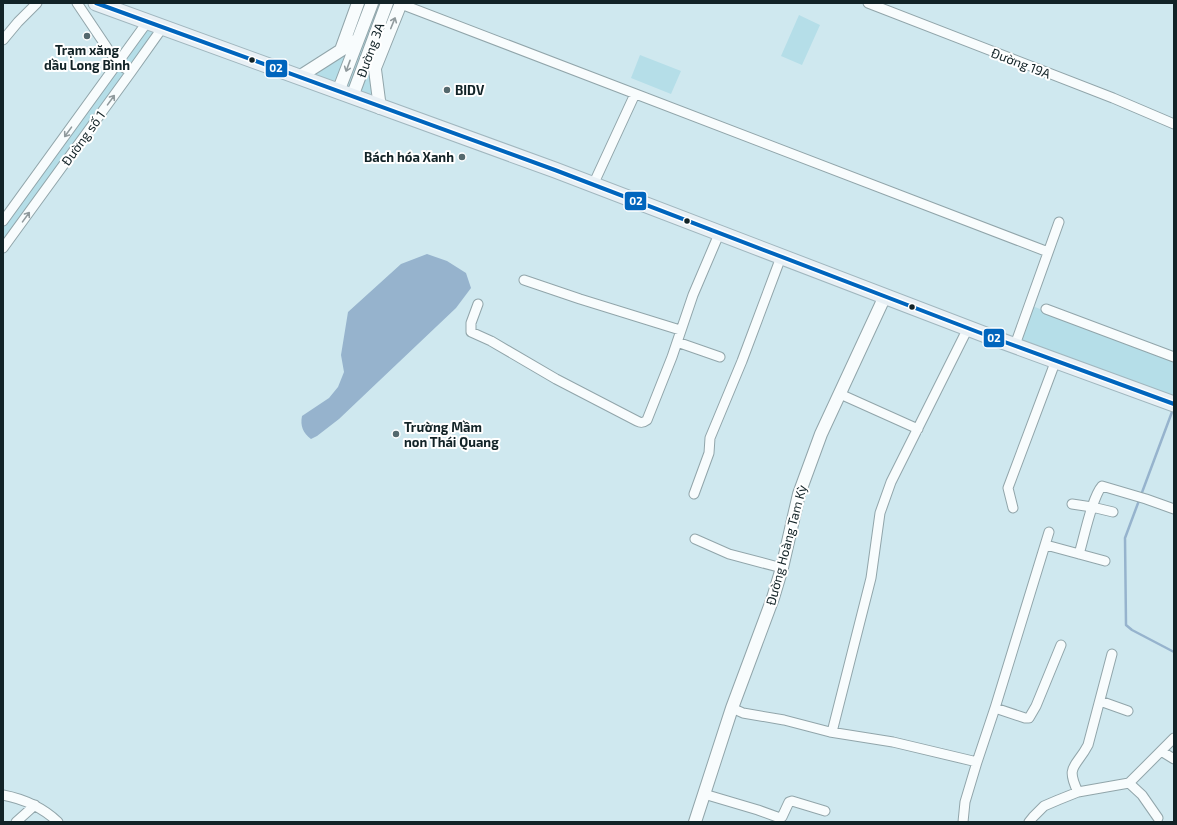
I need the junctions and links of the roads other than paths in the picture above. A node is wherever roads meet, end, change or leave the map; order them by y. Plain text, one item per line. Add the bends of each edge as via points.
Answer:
1 (37, 3) edge
2 (77, 3) edge
3 (96, 3) edge
4 (358, 3) edge
5 (372, 3) edge
6 (387, 3) edge
7 (868, 3) edge
8 (401, 4) edge
9 (148, 21) junction
10 (163, 27) junction
11 (3, 40) edge
12 (357, 40) junction
13 (371, 44) junction
14 (341, 50) junction
15 (118, 64) junction
16 (375, 68) junction
17 (131, 72) junction
18 (299, 77) junction
19 (338, 92) junction
20 (635, 94) junction
21 (352, 97) junction
22 (380, 108) junction
23 (1174, 124) edge
24 (593, 185) junction
25 (3, 221) edge
26 (1059, 222) dead end
27 (719, 234) junction
28 (3, 248) edge
29 (1048, 252) junction
30 (781, 257) junction
31 (524, 280) dead end
32 (885, 296) junction
33 (478, 304) dead end
34 (1046, 309) dead end
35 (968, 328) junction
36 (680, 330) junction
37 (677, 342) junction
38 (1015, 345) junction
39 (720, 357) dead end
40 (1174, 357) edge
41 (1056, 360) junction
42 (840, 394) junction
43 (1174, 404) edge
44 (918, 429) junction
45 (694, 494) dead end
46 (1072, 504) dead end
47 (1092, 507) junction
48 (1012, 508) dead end
49 (1174, 509) edge
50 (1113, 512) dead end
51 (1049, 532) dead end
52 (695, 539) dead end
53 (1046, 545) junction
54 (1080, 554) junction
55 (1104, 561) dead end
56 (782, 568) junction
57 (1062, 645) dead end
58 (1112, 654) dead end
59 (1100, 701) junction
60 (732, 708) junction
61 (995, 708) junction
62 (1128, 711) dead end
63 (832, 732) junction
64 (1174, 738) edge
65 (1161, 751) junction
66 (1174, 759) edge
67 (977, 762) junction
68 (1128, 783) junction
69 (1078, 792) junction
70 (704, 794) junction
71 (3, 795) edge
72 (35, 805) junction
73 (825, 812) dead end
74 (1158, 818) dead end
75 (16, 822) edge
76 (58, 822) edge
77 (694, 822) edge
78 (963, 822) edge
79 (1029, 822) edge

1 - 11 street
2 - 15 street
3 - 9 main road
4 - 14 street
5 - 12 street, Đường 3A
6 - 13 street, Đường 3A
7 - 23 street, Đường 19A
16 -> 8 street, Đường 3A
8 - 20 street
9 - 10 main road
9 - 15 street, Đường số 1
10 - 17 street, Đường số 1
10 - 18 main road
12 - 14 street
12 -> 19 street, Đường 3A
13 - 16 street
13 - 21 street, Đường 3A
14 - 18 street
15 - 17 street
15 -> 25 street, Đường số 1
16 - 22 street, Đường 3A
28 -> 17 street, Đường số 1
18 - 19 main road
19 - 21 main road
20 - 24 street
20 - 29 street
21 - 22 main road
22 - 24 main road
24 - 27 main road
26 - 29 street
27 - 30 main road
27 - 36 street
29 - 38 street
30 - 32 main road
30 - 45 street via 710,438 709,453
31 - 36 street
32 - 35 main road
32 - 42 street, Đường Hoàng Tam Kỳ
33 - 37 street via 471,323 471,332 641,423 646,420
34 - 40 street
35 - 38 main road
35 - 44 street
36 - 37 street
37 - 39 street
38 - 41 main road
41 - 43 main road
41 - 48 street via 1008,488
42 - 44 street
42 - 56 street, Đường Hoàng Tam Kỳ via 821,434 799,494
44 - 63 street via 891,482 880,512 871,578
46 - 47 street
47 - 49 street via 1102,486
47 - 50 street
47 - 54 street
51 - 53 street
52 - 56 street via 729,554
53 - 54 street
53 - 61 street
54 - 55 street
56 - 60 street, Đường Hoàng Tam Kỳ
57 - 61 street via 1029,718
58 - 59 street
59 - 62 street
59 - 69 street via 1088,745 1074,765 1071,775
60 - 63 street via 743,713
60 - 70 street, Đường Hoàng Tam Kỳ
61 - 67 street
63 - 67 street via 892,742
64 - 65 street
65 - 66 street
65 - 68 street
67 - 78 street via 965,802
68 - 69 street
68 - 74 street via 1142,795
69 - 79 street via 1044,806
70 - 73 street via 780,818 792,801
70 - 77 street, Đường Hoàng Tam Kỳ
71 - 72 street
72 - 75 street
72 - 76 street

